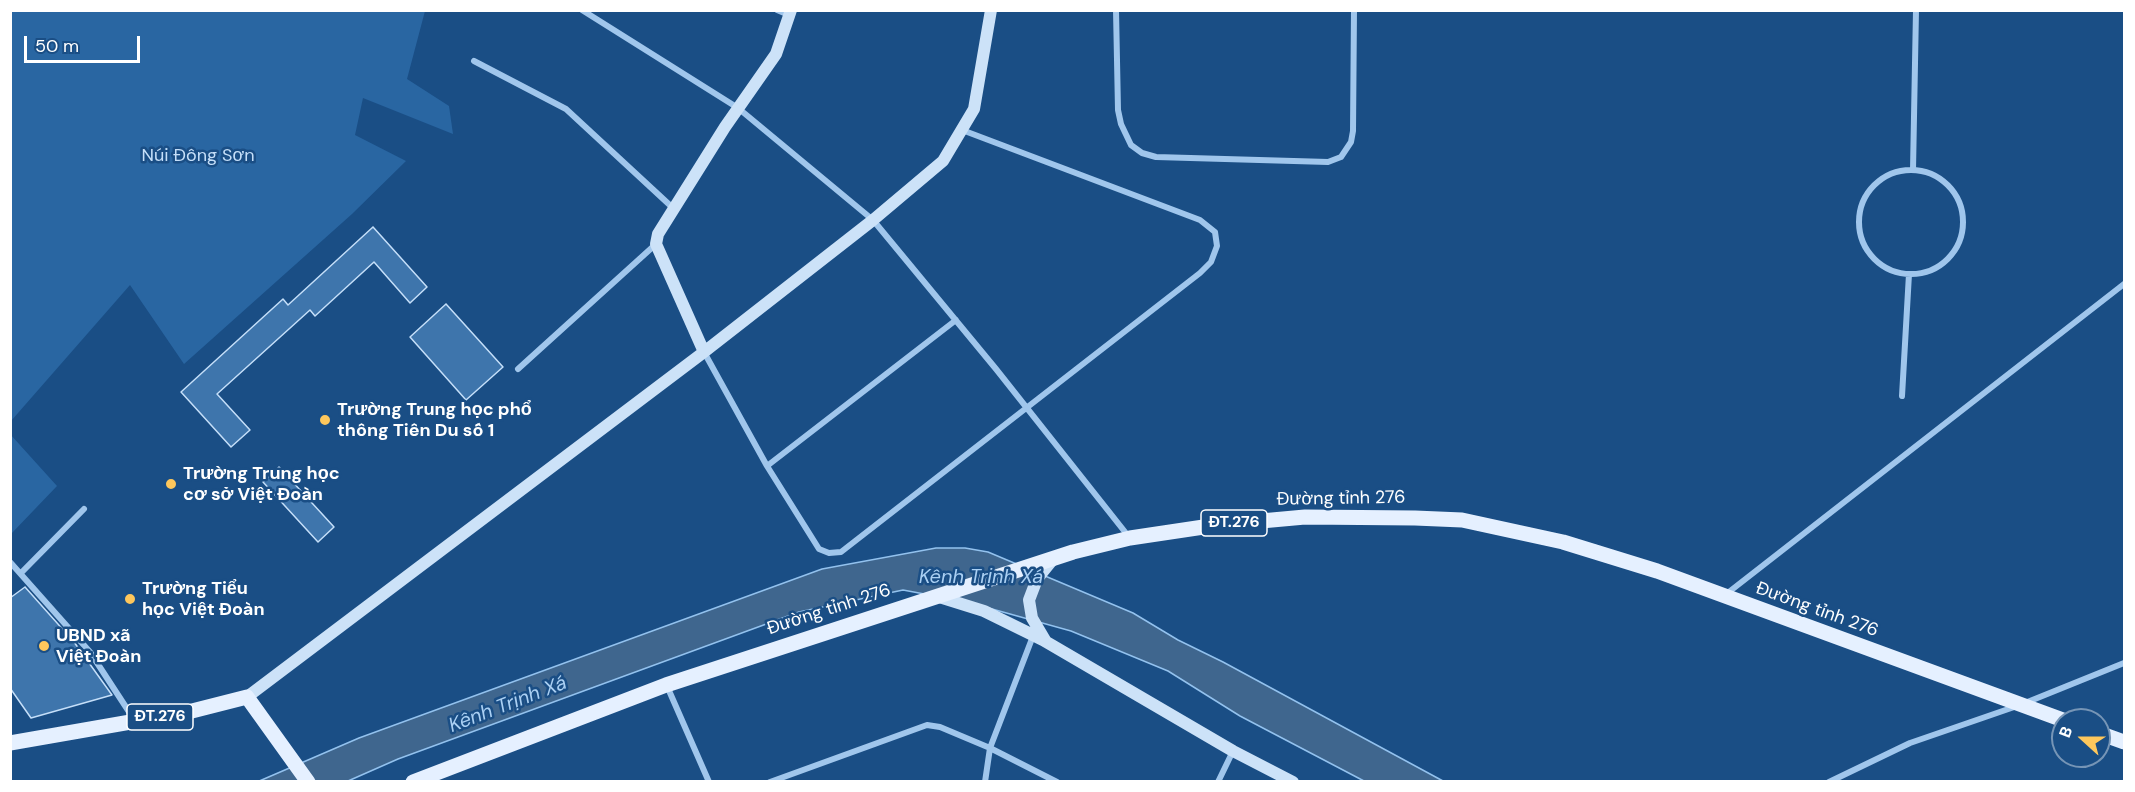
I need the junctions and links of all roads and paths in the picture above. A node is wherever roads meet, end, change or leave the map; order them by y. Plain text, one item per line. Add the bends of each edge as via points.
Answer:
1 (582, 10) edge
2 (777, 10) edge
3 (991, 10) edge
4 (1116, 10) edge
5 (1354, 10) edge
6 (1916, 10) edge
7 (790, 13) edge
8 (474, 61) dead end
9 (738, 108) junction
10 (961, 130) junction
11 (1913, 170) junction
12 (673, 208) junction
13 (873, 220) junction
14 (656, 244) junction
15 (1909, 274) junction
16 (2124, 284) edge
17 (956, 320) junction
18 (704, 352) junction
19 (518, 369) dead end
20 (1902, 396) dead end
21 (1027, 408) junction
22 (768, 466) junction
23 (84, 509) dead end
24 (1130, 538) junction
25 (1054, 558) junction
26 (10, 562) edge
27 (21, 573) junction
28 (935, 596) junction
29 (1724, 596) junction
30 (1034, 636) junction
31 (1048, 643) junction
32 (2124, 663) edge
33 (666, 685) junction
34 (247, 697) junction
35 (2020, 705) junction
36 (2051, 716) edge
37 (136, 721) junction
38 (10, 743) edge
39 (990, 748) junction
40 (1233, 751) junction
41 (308, 782) edge
42 (413, 782) edge
43 (709, 782) edge
44 (770, 782) edge
45 (985, 782) edge
46 (1057, 782) edge
47 (1218, 782) edge
48 (1293, 782) edge
49 (1829, 782) edge

1 - 9 street
2 - 7 street
3 - 10 main road via 974,109
4 - 5 street via 1118,110 1131,145 1142,153 1156,157 1328,162 1341,157 1353,131
6 - 11 street
7 - 9 main road via 776,54
8 - 12 street via 566,109
9 - 12 main road
9 - 13 street
10 - 13 main road via 943,160
10 - 21 street via 1200,220 1215,232 1217,246 1211,262 1200,273
11 - 15 street via 1895,172 1879,181 1867,195 1860,229 1865,246 1876,261
11 - 15 street via 1943,181 1961,208 1963,224 1960,240 1940,266
12 - 14 main road
13 - 17 street
13 - 18 main road
14 - 18 main road
14 - 19 street
15 - 20 street
16 - 29 street
17 - 21 street
17 - 22 street
18 - 22 street
18 - 34 main road
21 - 22 street via 841,552 819,549
21 - 24 street
23 - 27 street
24 - 25 main road, Đường tỉnh 276 / ĐT.276
24 - 29 main road, Đường tỉnh 276 / ĐT.276 via 1305,517 1462,520 1583,548
25 - 28 main road, Đường tỉnh 276 / ĐT.276
25 - 31 main road via 1041,571 1029,600 1032,618
26 - 27 street
27 - 37 street via 90,652
28 - 30 main road via 984,611
28 - 33 main road, Đường tỉnh 276 / ĐT.276
29 - 35 main road, Đường tỉnh 276 / ĐT.276
30 - 31 main road
30 - 39 street
31 - 40 main road
32 - 35 street
33 - 42 main road, Đường tỉnh 276 / ĐT.276
33 - 43 street
34 - 37 main road, ĐT.276
34 - 41 main road
35 - 36 main road, Đường tỉnh 276 / ĐT.276
35 - 49 street via 1910,743
37 - 38 main road, ĐT.276
39 - 44 street via 927,725
39 - 45 street
39 - 46 street
40 - 47 street
40 - 48 main road

